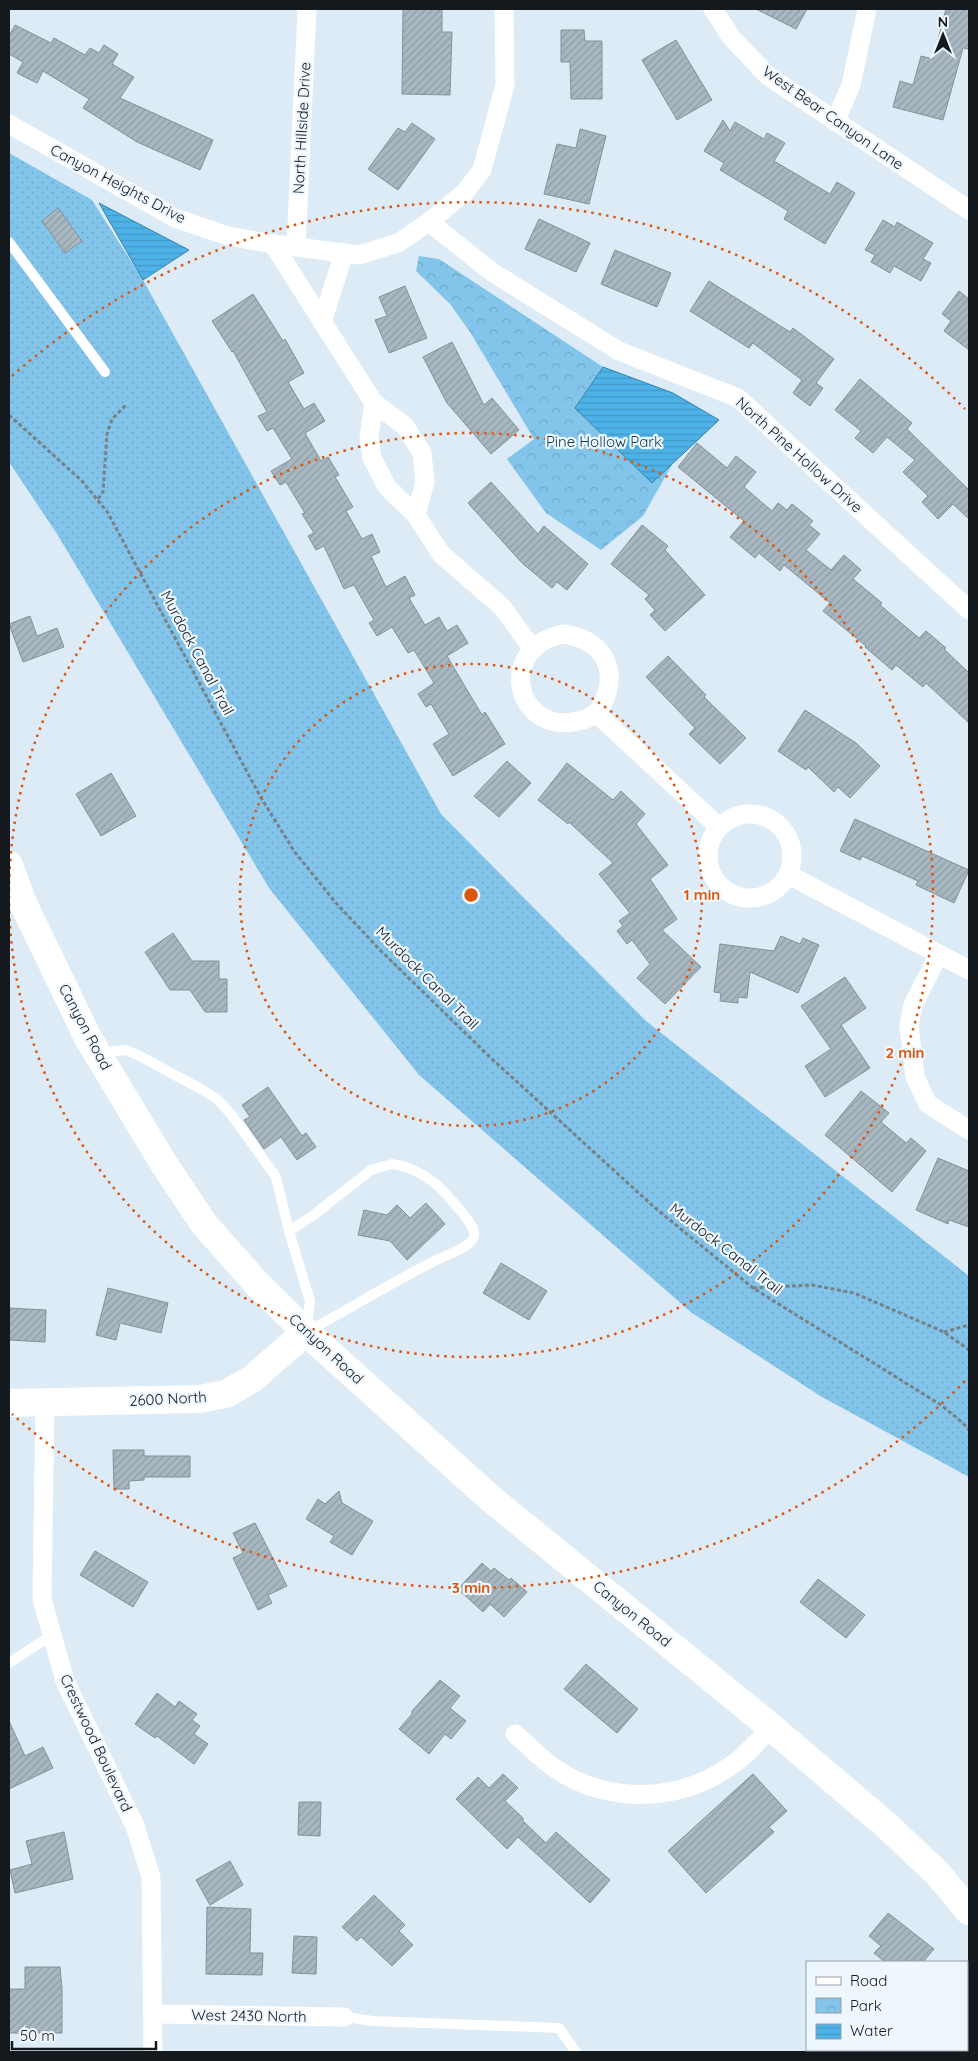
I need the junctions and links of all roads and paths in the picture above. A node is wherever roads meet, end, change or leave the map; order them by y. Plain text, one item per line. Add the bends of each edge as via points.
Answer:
1 (307, 9) edge
2 (504, 9) edge
3 (713, 9) edge
4 (867, 9) edge
5 (835, 122) junction
6 (9, 124) edge
7 (969, 210) edge
8 (429, 222) junction
9 (9, 242) edge
10 (273, 244) junction
11 (296, 247) junction
12 (344, 253) junction
13 (322, 322) junction
14 (105, 372) dead end
15 (374, 404) junction
16 (126, 405) dead end
17 (9, 415) edge
18 (98, 499) junction
19 (416, 515) junction
20 (969, 610) edge
21 (532, 648) junction
22 (597, 714) junction
23 (719, 828) junction
24 (9, 865) edge
25 (789, 875) junction
26 (939, 954) junction
27 (969, 970) edge
28 (97, 1053) junction
29 (969, 1130) edge
30 (289, 1231) junction
31 (753, 1288) junction
32 (969, 1325) edge
33 (306, 1332) junction
34 (944, 1332) junction
35 (969, 1350) edge
36 (45, 1402) junction
37 (9, 1403) edge
38 (969, 1430) edge
39 (52, 1634) junction
40 (9, 1663) edge
41 (771, 1728) junction
42 (515, 1734) dead end
43 (968, 1909) edge
44 (153, 2014) junction
45 (344, 2017) joint
46 (153, 2052) edge
47 (576, 2052) edge

1 - 11 street, North Hillside Drive
2 - 8 street, Canyon Heights Drive via 505,85 482,170 464,192
3 - 5 street, West Bear Canyon Lane via 731,37 768,76
4 - 5 street via 852,85
5 - 7 street, West Bear Canyon Lane
6 - 10 street, Canyon Heights Drive via 175,218 228,236
8 - 12 street, Canyon Heights Drive via 398,243 359,255
8 - 20 street, North Pine Hollow Drive via 492,272 619,351 738,398
9 - 14 lane
10 - 11 street, Canyon Heights Drive
10 - 13 street
11 - 12 street, Canyon Heights Drive
12 - 13 street
13 - 15 street
15 - 19 street via 369,436 372,458 387,487
15 - 19 street via 405,426 422,453 425,482
16 - 18 path via 112,420 107,434 103,492
17 - 18 path, Murdock Canal Trail
18 - 31 path, Murdock Canal Trail via 120,533 260,796 313,876 380,950 491,1058 654,1207
19 - 21 street via 441,554 502,607
21 - 22 street via 520,676 526,702 537,714 552,722 568,724
21 - 22 street via 550,637 564,634 580,636 597,647 606,660 610,677 608,692
22 - 23 street
23 - 25 street via 729,819 748,814 768,818 779,825 792,848
23 - 25 street via 707,854 712,875 726,891 754,899 768,895
24 - 28 main road, Canyon Road via 22,901
25 - 26 street
26 - 27 street
26 - 29 street via 913,1005 909,1026 915,1077 928,1104
28 - 30 lane via 125,1050 216,1098 276,1178
28 - 33 main road, Canyon Road via 204,1224
30 - 33 lane via 310,1301
30 - 33 lane via 371,1170 392,1164 406,1166 430,1180 448,1196 473,1229 474,1236 469,1243
31 - 34 path via 812,1285 854,1293
31 - 38 path, Murdock Canal Trail via 941,1405
32 - 34 path
33 - 36 main road, 2600 North via 252,1379 226,1394 199,1399
33 - 41 main road, Canyon Road via 490,1498
34 - 35 path
36 - 37 main road, 2600 North
36 - 39 street, Crestwood Boulevard via 42,1599
39 - 40 lane
39 - 44 street, Crestwood Boulevard via 65,1681 135,1826 151,1878
41 - 42 street via 731,1766 712,1778 670,1792 641,1795 612,1792 587,1784 553,1767
41 - 43 main road, Canyon Road via 913,1849
44 - 45 street, West 2430 North
44 - 46 street, Crestwood Boulevard
45 - 47 lane via 373,2021 559,2028

